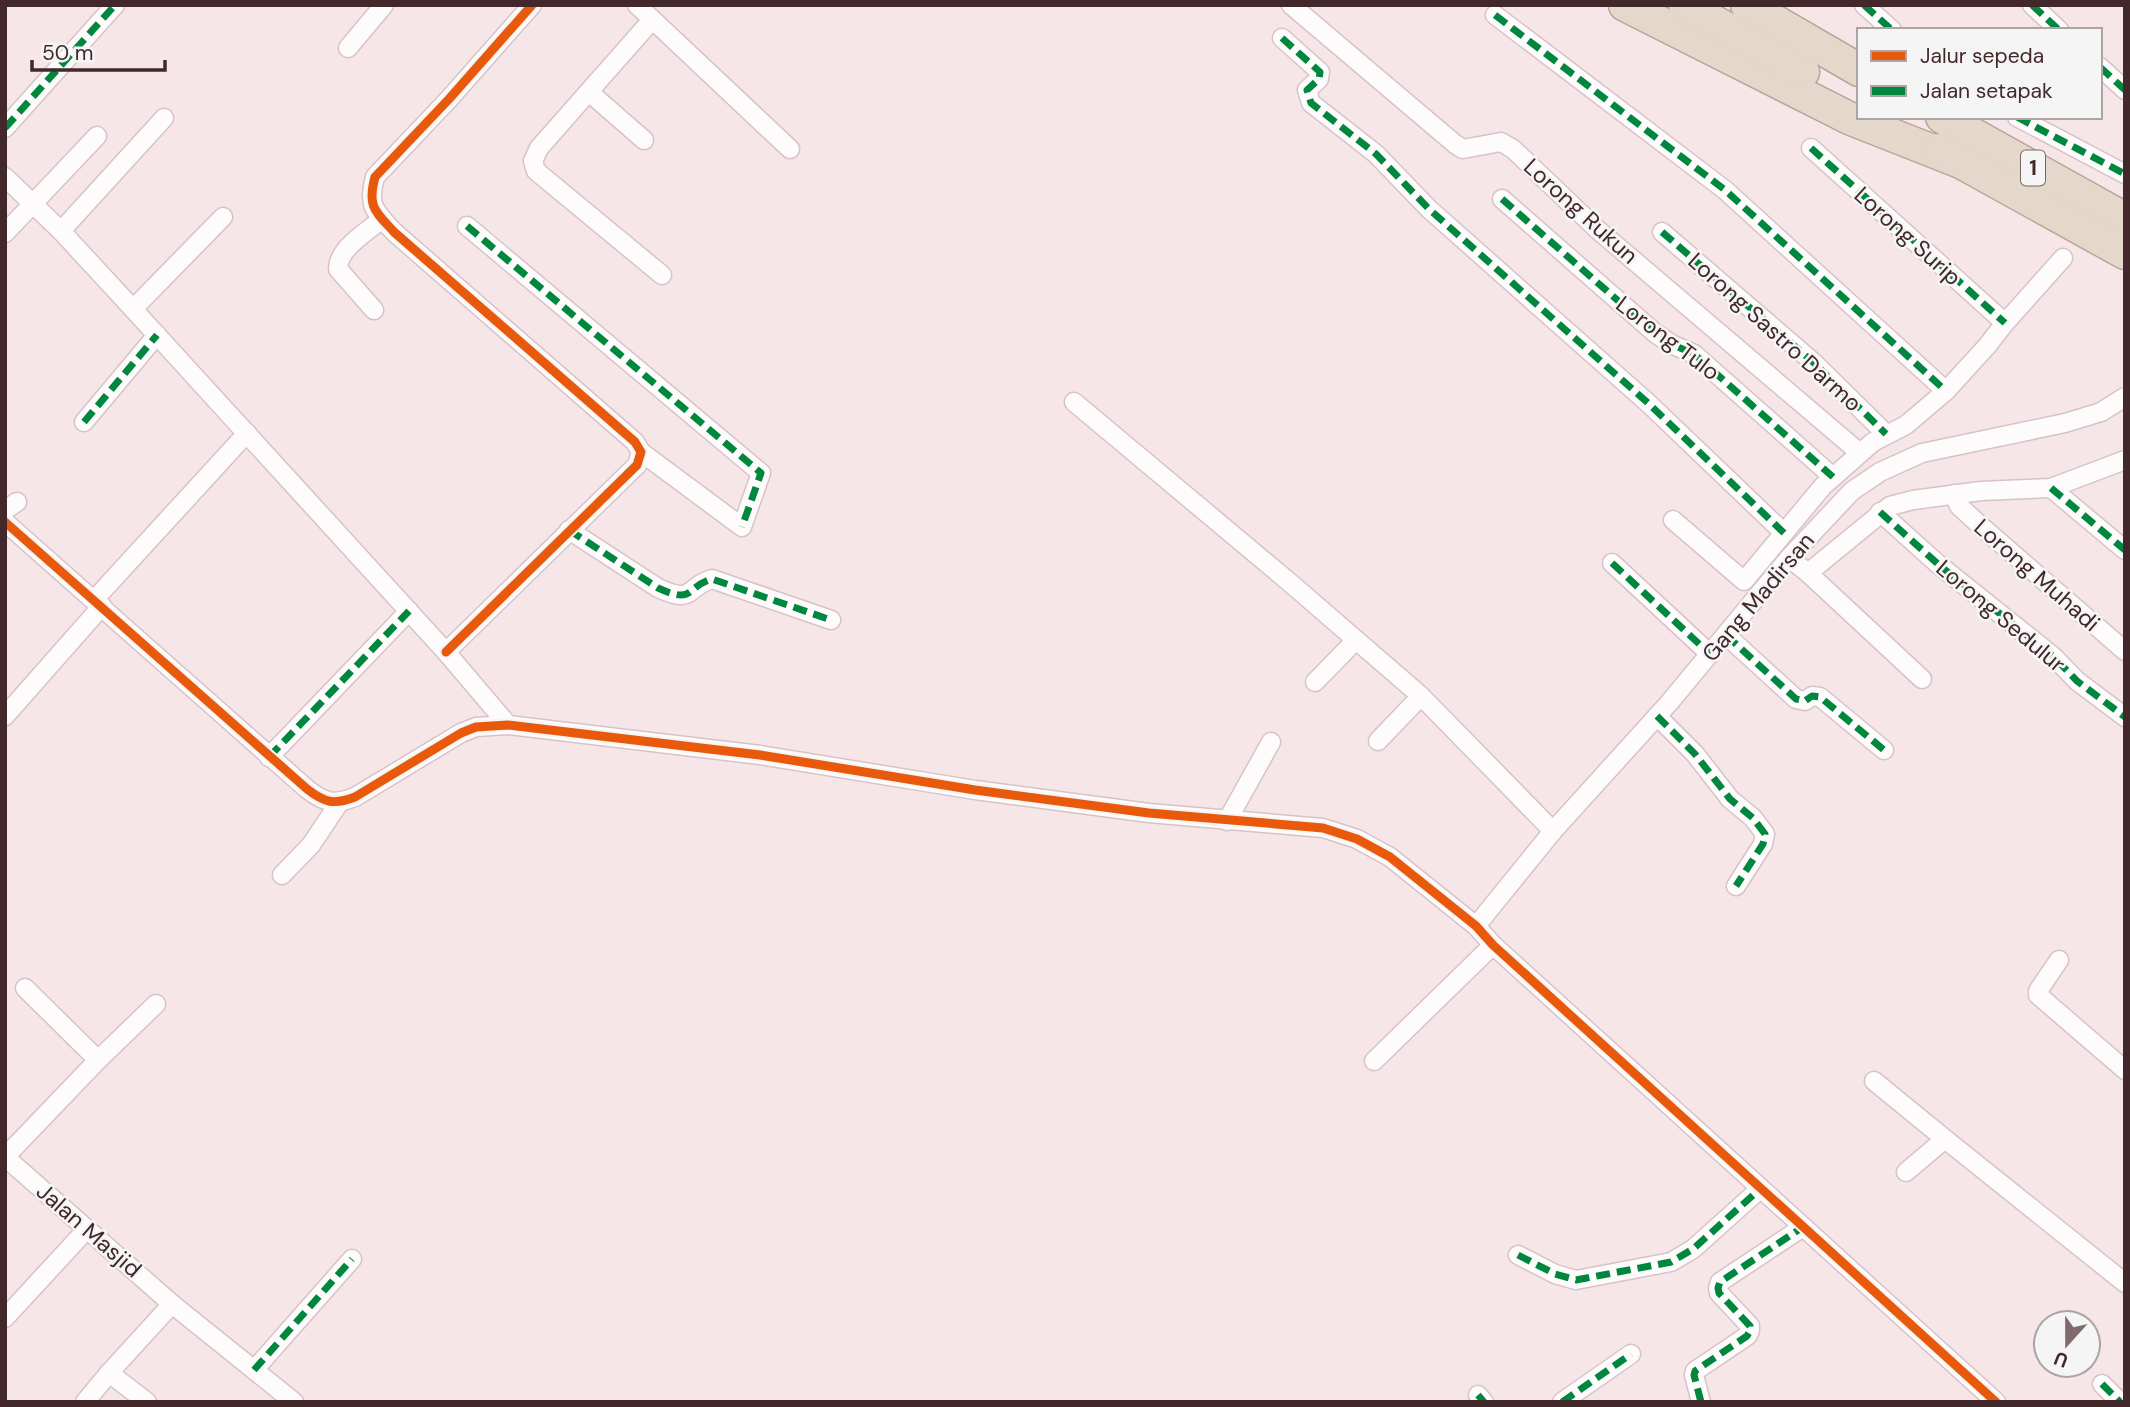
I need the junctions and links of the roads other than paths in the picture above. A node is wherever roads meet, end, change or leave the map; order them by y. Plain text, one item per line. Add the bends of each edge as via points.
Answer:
1 (115, 5) edge
2 (384, 5) edge
3 (532, 5) edge
4 (637, 5) edge
5 (1291, 5) edge
6 (1625, 5) edge
7 (1685, 5) edge
8 (1747, 5) edge
9 (1864, 5) edge
10 (2032, 5) edge
11 (1495, 15) dead end
12 (652, 20) junction
13 (1890, 28) edge
14 (2057, 28) edge
15 (1282, 38) dead end
16 (348, 48) dead end
17 (1857, 69) edge
18 (2102, 69) edge
19 (2125, 90) edge
20 (589, 92) junction
21 (1857, 103) edge
22 (164, 118) dead end
23 (1884, 119) edge
24 (1946, 119) edge
25 (2021, 119) edge
26 (5, 128) edge
27 (97, 136) dead end
28 (643, 141) dead end
29 (1811, 148) dead end
30 (790, 149) dead end
31 (1958, 161) junction
32 (2125, 174) edge
33 (5, 177) edge
34 (1502, 199) dead end
35 (32, 205) junction
36 (223, 217) dead end
37 (382, 219) junction
38 (2125, 219) edge
39 (467, 226) dead end
40 (61, 231) junction
41 (1662, 232) dead end
42 (5, 233) edge
43 (2125, 253) edge
44 (2063, 258) dead end
45 (662, 275) dead end
46 (134, 309) junction
47 (374, 310) dead end
48 (2005, 323) junction
49 (157, 335) junction
50 (1946, 391) junction
51 (2125, 397) edge
52 (1074, 402) dead end
53 (84, 422) dead end
54 (247, 433) junction
55 (1886, 434) junction
56 (641, 452) junction
57 (1860, 453) junction
58 (2125, 460) edge
59 (1833, 477) junction
60 (2051, 488) junction
61 (1954, 494) junction
62 (1881, 512) junction
63 (1673, 520) dead end
64 (5, 522) edge
65 (569, 530) junction
66 (1784, 533) junction
67 (2125, 550) edge
68 (1789, 558) junction
69 (1612, 563) dead end
70 (1808, 573) junction
71 (1744, 581) junction
72 (1759, 595) junction
73 (98, 603) junction
74 (409, 611) junction
75 (831, 620) dead end
76 (1726, 635) junction
77 (1356, 640) junction
78 (446, 652) junction
79 (2125, 652) edge
80 (1710, 654) junction
81 (1922, 679) dead end
82 (1315, 682) dead end
83 (1420, 696) junction
84 (5, 716) edge
85 (1657, 716) junction
86 (2125, 717) edge
87 (508, 725) junction
88 (1378, 741) dead end
89 (1270, 742) dead end
90 (1884, 750) dead end
91 (270, 757) junction
92 (339, 803) junction
93 (1227, 821) junction
94 (1553, 831) junction
95 (282, 875) dead end
96 (1736, 886) dead end
97 (1476, 926) junction
98 (1493, 945) junction
99 (2059, 960) dead end
100 (25, 988) dead end
101 (156, 1004) dead end
102 (98, 1060) junction
103 (1374, 1061) dead end
104 (2125, 1070) edge
105 (1874, 1081) dead end
106 (1945, 1139) junction
107 (5, 1157) edge
108 (1906, 1172) dead end
109 (1760, 1189) junction
110 (1802, 1227) junction
111 (87, 1229) junction
112 (1518, 1255) dead end
113 (352, 1259) dead end
114 (2125, 1283) edge
115 (172, 1304) junction
116 (5, 1318) edge
117 (1631, 1354) dead end
118 (254, 1370) junction
119 (109, 1373) junction
120 (2102, 1384) dead end
121 (86, 1402) edge
122 (148, 1402) edge
123 (294, 1402) edge
124 (1562, 1402) edge
125 (1701, 1402) edge
126 (1996, 1402) edge
127 (2120, 1402) edge

1 - 26 street
2 - 16 street
3 - 37 street via 375,177 370,194
4 - 12 street
5 - 57 street, Lorong Rukun via 1455,144 1463,149 1501,142 1513,149 1598,230
6 - 31 highway via 1849,118
7 - 21 highway
8 - 17 highway
9 - 13 street
10 - 14 street
11 - 50 street via 1725,190
12 - 20 street
12 - 30 street
15 - 66 street via 1318,67 1319,79 1307,89 1311,103 1376,155 1429,209 1648,403
18 - 19 street
20 - 28 street
20 - 45 street via 539,148 533,160 536,171
22 - 40 street
23 - 31 highway, 1
24 - 38 highway, 1
25 - 32 street
27 - 35 street
29 - 48 street, Lorong Surip
31 - 43 highway, 1
33 - 35 street
34 - 59 street, Lorong Tulo via 1655,333 1694,354
35 - 40 street
35 - 42 street
36 - 46 street
37 - 47 street via 341,254 338,263 338,269
37 - 56 street
39 - 56 street via 761,473 742,527
40 - 46 street
41 - 55 street, Lorong Sastro Darmo via 1813,362
44 - 48 street
46 - 49 street
48 - 50 street
49 - 53 street
49 - 54 street
50 - 55 street via 1906,425
51 - 68 street, Gang Madirsan via 2101,412 2065,424 1922,453 1880,472 1852,491
52 - 77 street
54 - 73 street
54 - 74 street
55 - 57 street
56 - 65 street via 637,465
57 - 59 street
58 - 60 street
59 - 66 street
60 - 61 street
60 - 67 street
61 - 62 street via 1913,500
61 - 79 street, Lorong Muhadi via 1959,506
62 - 70 street
62 - 86 street, Lorong Sedulur via 1938,565
63 - 71 street
64 - 73 street
65 - 75 street via 672,595 689,594 712,579
65 - 78 street
66 - 71 street
68 - 70 street
68 - 72 street, Gang Madirsan
69 - 80 street
70 - 81 street
71 - 72 street
72 - 76 street, Gang Madirsan
73 - 84 street
73 - 91 street
74 - 78 street
74 - 91 street
76 - 80 street, Gang Madirsan
76 - 90 street via 1796,699 1820,698
77 - 82 street
77 - 83 street
78 - 87 street
80 - 85 street, Gang Madirsan
83 - 88 street
83 - 94 street
85 - 94 street, Gang Madirsan
85 - 96 street via 1765,834
87 - 92 street via 461,733 367,791
87 - 93 street via 747,753 975,790
89 - 93 street
91 - 92 street via 319,799
92 - 95 street via 311,845
93 - 97 street via 1323,828 1357,839 1390,857
94 - 97 street, Gang Madirsan
97 - 98 street
98 - 103 street
98 - 109 street
99 - 104 street via 2038,995
100 - 102 street
101 - 102 street
102 - 107 street
105 - 106 street
106 - 108 street
106 - 114 street
107 - 111 street, Jalan Masjid
109 - 110 street
109 - 112 street via 1693,1249 1671,1262 1576,1280
110 - 125 street via 1720,1282 1719,1293 1750,1331 1695,1371
110 - 126 street
111 - 115 street, Jalan Masjid
111 - 116 street
113 - 118 street
115 - 118 street, Jalan Masjid
115 - 119 street
117 - 124 street
118 - 123 street, Jalan Masjid
119 - 121 street
119 - 122 street
120 - 127 street

